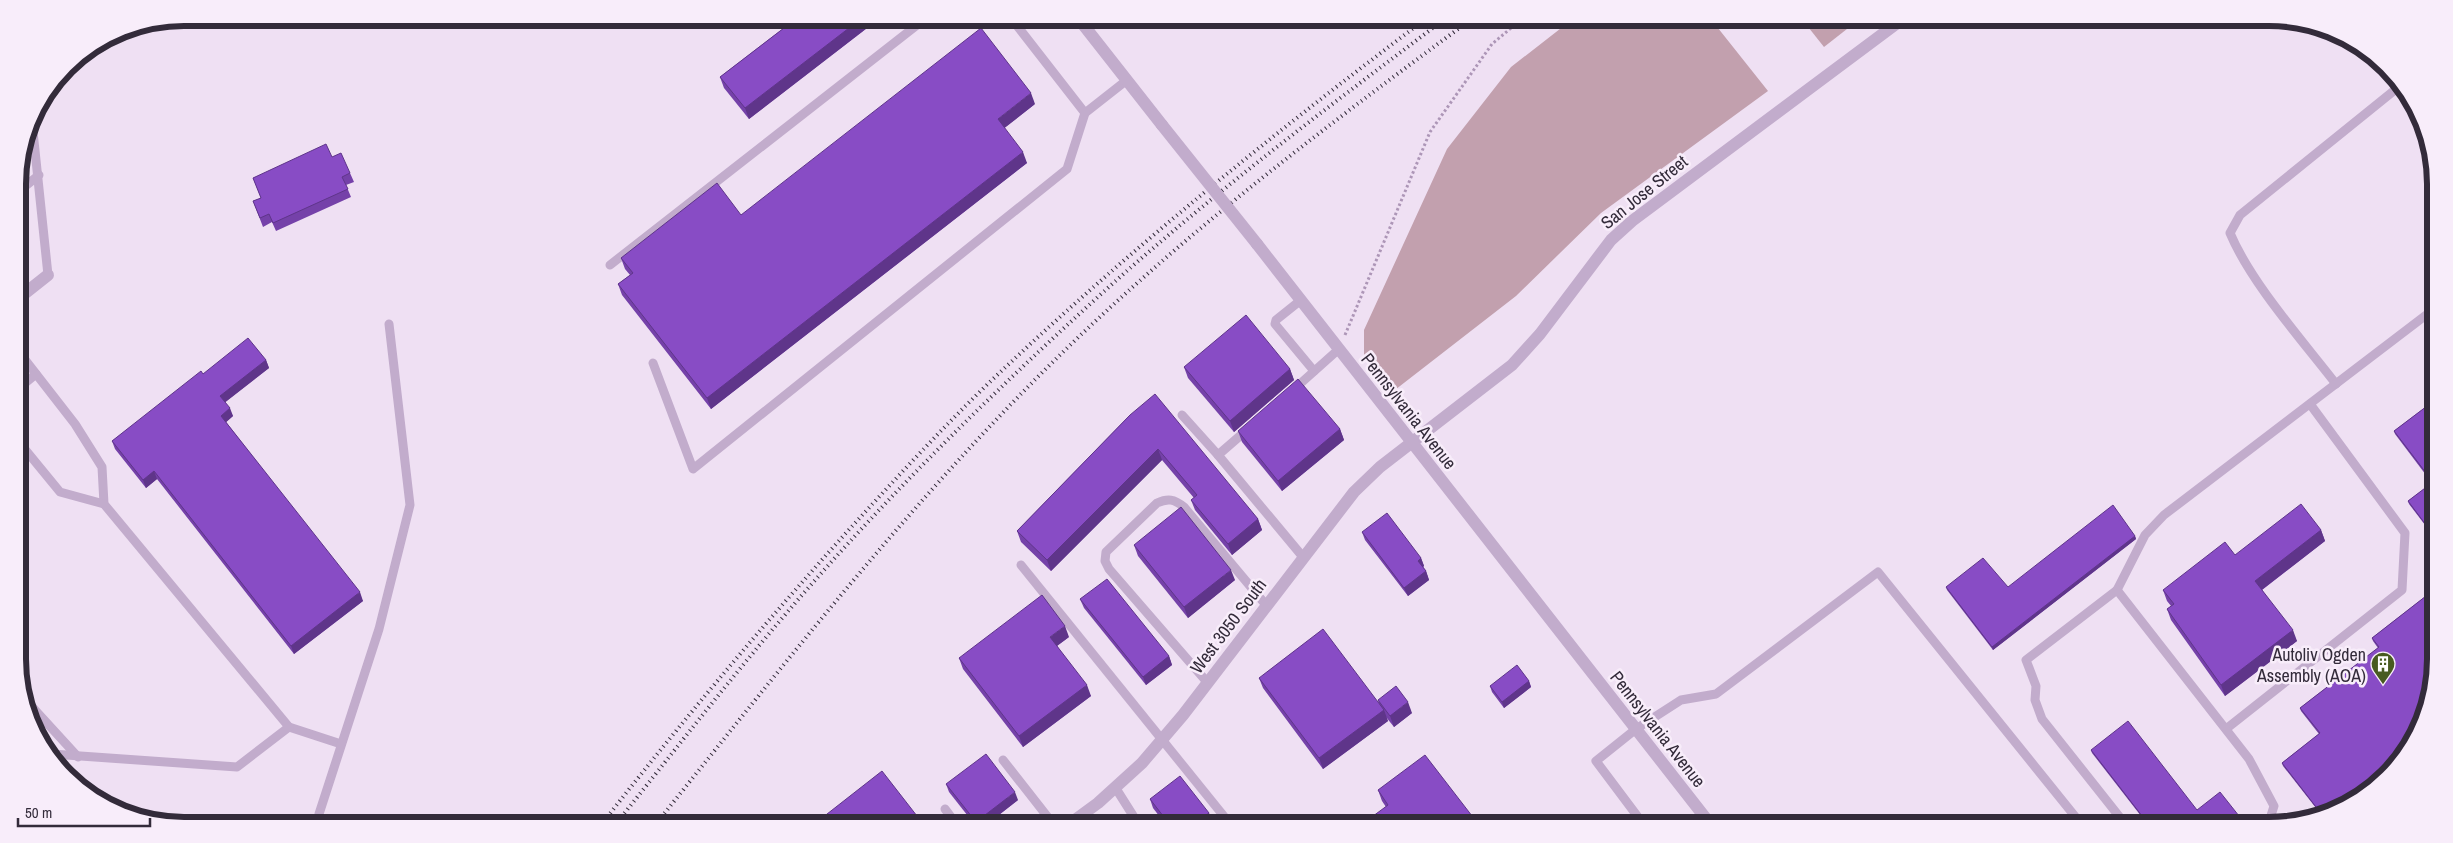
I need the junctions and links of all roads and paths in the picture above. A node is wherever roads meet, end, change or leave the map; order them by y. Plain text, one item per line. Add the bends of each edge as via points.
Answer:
1 (916, 26) edge
2 (1017, 26) edge
3 (1085, 26) edge
4 (1091, 26) edge
5 (1513, 26) edge
6 (1893, 26) edge
7 (1087, 29) junction
8 (1128, 80) junction
9 (2395, 90) edge
10 (1085, 113) junction
11 (34, 137) edge
12 (39, 175) junction
13 (27, 185) edge
14 (610, 265) dead end
15 (48, 275) joint
16 (27, 291) edge
17 (1301, 300) junction
18 (2427, 314) edge
19 (389, 324) dead end
20 (1339, 349) junction
21 (27, 362) edge
22 (653, 363) dead end
23 (1314, 372) junction
24 (36, 374) junction
25 (27, 382) edge
26 (2336, 384) junction
27 (1284, 397) edge
28 (2310, 404) junction
29 (1182, 415) dead end
30 (1255, 423) edge
31 (1411, 443) junction
32 (26, 451) edge
33 (1218, 455) junction
34 (104, 504) junction
35 (1303, 557) junction
36 (1021, 565) dead end
37 (2117, 590) junction
38 (1266, 605) junction
39 (1207, 682) junction
40 (36, 711) edge
41 (290, 726) junction
42 (1636, 729) junction
43 (2226, 729) junction
44 (1162, 739) junction
45 (341, 744) junction
46 (59, 755) edge
47 (78, 757) junction
48 (1003, 760) dead end
49 (1115, 787) junction
50 (945, 809) dead end
51 (1637, 816) edge
52 (1704, 816) edge
53 (2075, 816) edge
54 (2119, 816) edge
55 (2271, 816) edge
56 (320, 817) edge
57 (951, 817) edge
58 (1047, 817) edge
59 (1078, 817) edge
60 (1134, 817) edge
61 (1224, 817) edge

1 - 14 lane
2 - 10 lane
3 - 7 street, Pennsylvania Avenue
4 - 7 lane
5 - 20 path via 1492,44 1430,132
6 - 31 street, San Jose Street via 1632,221 1611,240 1540,334 1512,365
7 - 8 street, Pennsylvania Avenue
8 - 10 lane
8 - 17 street, Pennsylvania Avenue, bridge
9 - 26 lane via 2240,215 2230,233 2260,284
10 - 22 lane via 1067,169 692,469
11 - 12 lane
12 - 13 lane
12 - 15 lane
15 - 16 street
17 - 20 street, Pennsylvania Avenue
17 - 23 lane via 1275,324
18 - 26 lane
19 - 45 lane via 410,505 379,628
20 - 23 lane
20 - 31 street, Pennsylvania Avenue
21 - 24 lane
23 - 27 lane
24 - 25 lane
24 - 34 lane via 75,424 102,467
26 - 28 lane
28 - 37 lane via 2164,515 2145,535
28 - 43 lane via 2405,533 2402,590
29 - 33 lane
30 - 33 lane
31 - 35 street, West 3050 South via 1354,492
31 - 42 street, Pennsylvania Avenue
32 - 34 lane via 60,492
33 - 35 lane
34 - 41 lane
35 - 38 street, West 3050 South
36 - 44 lane
37 - 43 lane
37 - 54 lane via 2026,660 2036,686 2035,700 2042,719
38 - 39 street, West 3050 South
38 - 39 lane via 1176,500 1166,499 1158,503 1106,552 1104,561 1109,569
39 - 44 street, West 3050 South
40 - 47 lane
41 - 45 lane
41 - 47 lane via 237,767
42 - 51 lane via 1596,761
42 - 52 street, Pennsylvania Avenue
42 - 53 lane via 1681,700 1716,694 1878,572
43 - 55 lane via 2250,759 2274,806
44 - 49 street, West 3050 South via 1142,763
44 - 61 lane
45 - 56 lane
46 - 47 lane
48 - 58 lane
49 - 59 street, West 3050 South
49 - 60 lane
50 - 57 lane

